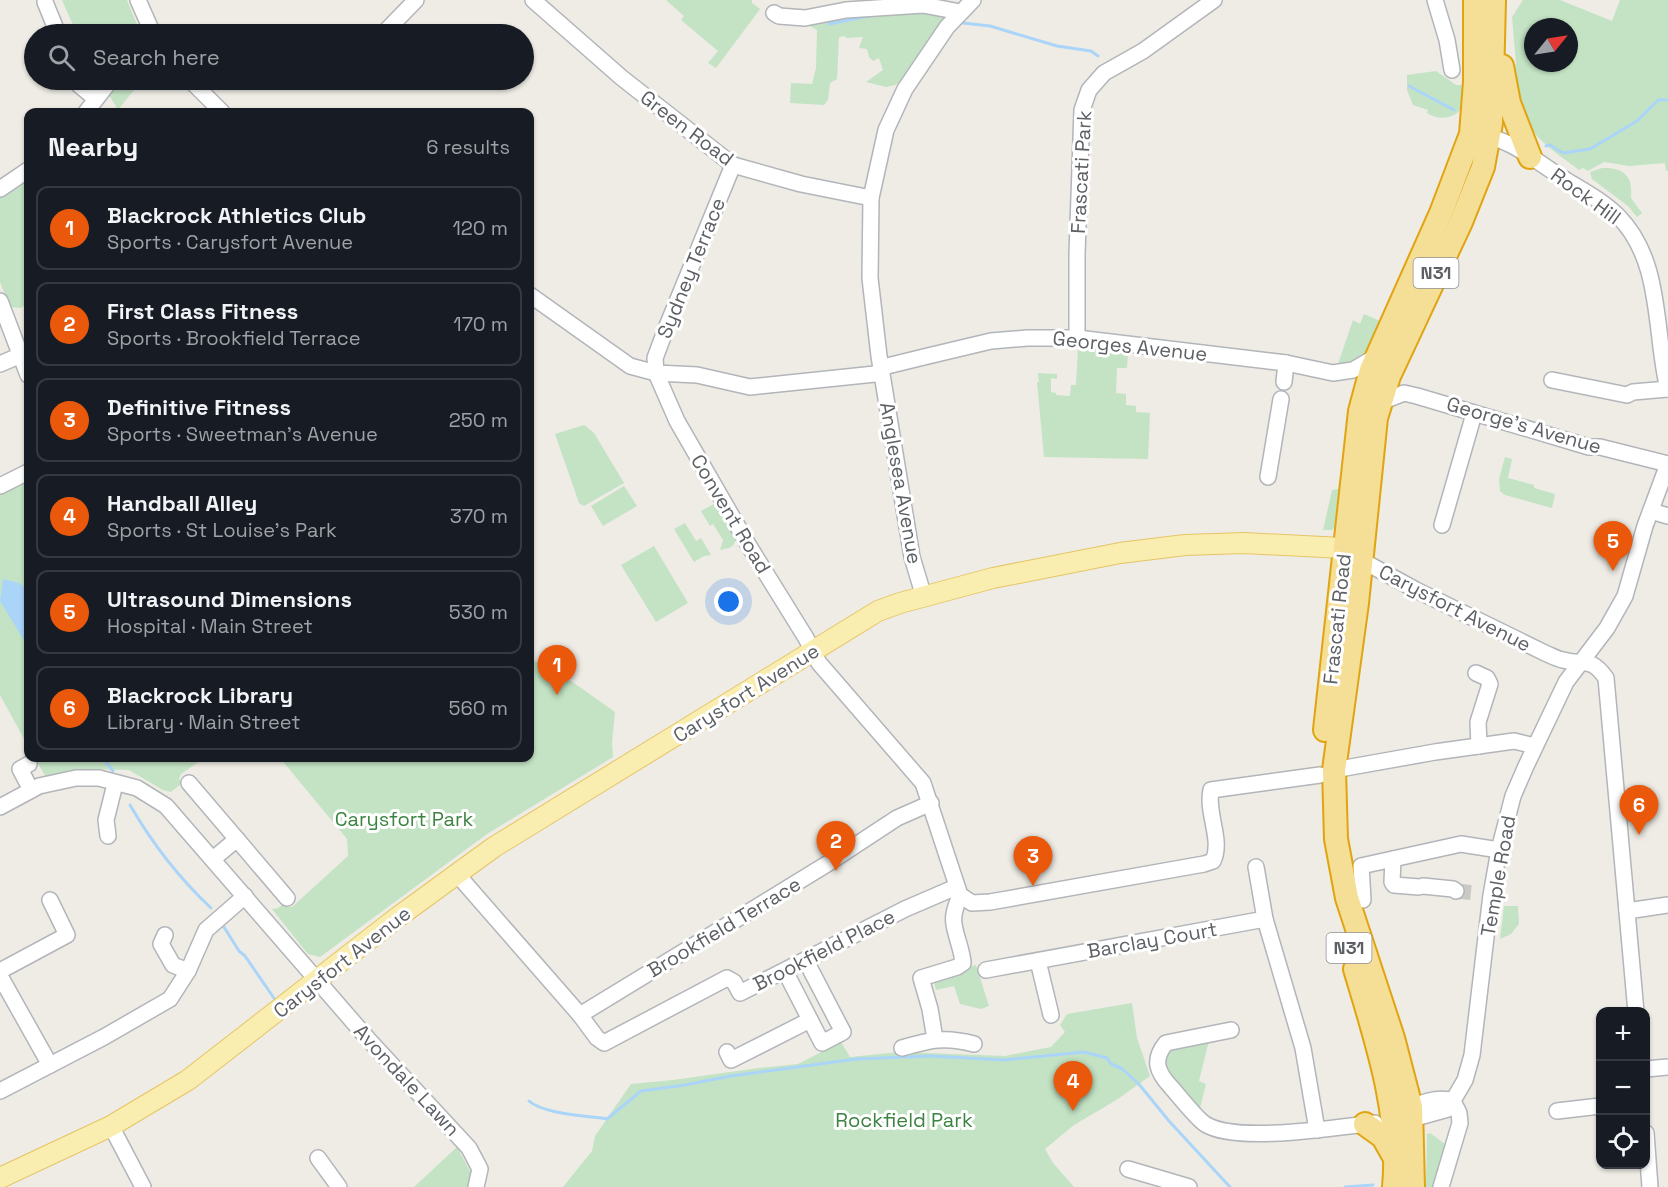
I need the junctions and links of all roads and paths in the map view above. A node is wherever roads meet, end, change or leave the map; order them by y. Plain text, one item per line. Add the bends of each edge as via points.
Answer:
1 (138, 0) edge
2 (416, 0) edge
3 (533, 0) edge
4 (973, 0) edge
5 (1214, 0) edge
6 (1435, 0) edge
7 (1464, 0) edge
8 (45, 2) dead end
9 (1488, 3) edge
10 (960, 12) junction
11 (775, 15) dead end
12 (54, 24) edge
13 (149, 24) edge
14 (398, 24) edge
15 (1475, 36) junction
16 (1452, 70) dead end
17 (85, 90) edge
18 (103, 90) edge
19 (200, 90) edge
20 (96, 99) junction
21 (89, 108) edge
22 (218, 108) edge
23 (1480, 135) junction
24 (1530, 157) junction
25 (733, 165) junction
26 (24, 173) edge
27 (0, 189) edge
28 (871, 198) junction
29 (534, 298) edge
30 (0, 301) edge
31 (1077, 338) junction
32 (21, 355) junction
33 (1377, 356) junction
34 (1286, 363) junction
35 (0, 364) edge
36 (24, 364) edge
37 (881, 369) junction
38 (656, 373) junction
39 (1552, 380) dead end
40 (1284, 382) dead end
41 (1668, 389) edge
42 (1281, 399) dead end
43 (1381, 402) junction
44 (1474, 414) junction
45 (1668, 464) edge
46 (24, 474) edge
47 (1268, 477) dead end
48 (0, 486) edge
49 (1651, 511) junction
50 (1668, 516) edge
51 (1442, 525) dead end
52 (1353, 554) junction
53 (924, 597) junction
54 (812, 651) junction
55 (1580, 663) junction
56 (1476, 673) dead end
57 (1479, 746) junction
58 (1534, 746) junction
59 (19, 770) dead end
60 (1327, 772) junction
61 (189, 783) dead end
62 (116, 784) junction
63 (31, 790) junction
64 (931, 803) junction
65 (0, 807) edge
66 (108, 836) dead end
67 (237, 839) junction
68 (1499, 850) junction
69 (213, 859) junction
70 (1393, 859) junction
71 (1256, 867) dead end
72 (456, 873) junction
73 (958, 891) junction
74 (1456, 891) tunnel mouth
75 (245, 897) junction
76 (287, 898) dead end
77 (50, 900) dead end
78 (1363, 900) dead end
79 (1668, 905) edge
80 (1627, 911) junction
81 (1265, 919) junction
82 (165, 934) dead end
83 (806, 961) junction
84 (1038, 961) junction
85 (987, 970) dead end
86 (0, 971) edge
87 (188, 971) junction
88 (785, 971) junction
89 (0, 976) edge
90 (316, 981) junction
91 (1636, 1007) edge
92 (580, 1015) junction
93 (1052, 1015) dead end
94 (810, 1020) junction
95 (1231, 1030) dead end
96 (935, 1040) junction
97 (974, 1044) dead end
98 (902, 1048) dead end
99 (727, 1052) dead end
100 (50, 1065) junction
101 (1668, 1067) edge
102 (1650, 1068) edge
103 (0, 1091) edge
104 (1453, 1101) junction
105 (1596, 1107) edge
106 (1557, 1111) dead end
107 (1406, 1114) junction
108 (1365, 1124) junction
109 (111, 1126) junction
110 (1317, 1130) junction
111 (318, 1158) dead end
112 (1397, 1161) junction
113 (1128, 1168) dead end
114 (1649, 1169) edge
115 (0, 1178) edge
116 (143, 1187) edge
117 (339, 1187) edge
118 (476, 1187) edge
119 (1189, 1187) edge
120 (1394, 1187) edge
121 (1413, 1187) edge
122 (1441, 1187) edge
123 (1650, 1187) edge

1 - 13 street
2 - 14 street
3 - 25 street, Green Road via 629,84
4 - 10 street, Anglesea Avenue
5 - 31 street, Frascati Park via 1143,51 1104,73 1089,90 1082,110
6 - 16 street
7 - 15 highway
8 - 12 street
9 - 15 highway, N31
9 - 23 highway, Frascati Road / N31
9 - 24 highway via 1502,35 1509,103
10 - 11 street via 922,5 854,10 805,20
10 - 28 street, Anglesea Avenue via 905,88 886,130
15 - 23 highway, Frascati Road / N31 via 1474,104
17 - 20 street
18 - 20 street
19 - 22 street
20 - 21 street
23 - 24 street, Rock Hill via 1502,141
23 - 33 highway, Frascati Road / N31
23 - 43 highway, Frascati Road / N31 via 1482,170 1389,376
24 - 41 street, Rock Hill via 1609,208 1634,235 1652,284
25 - 28 street, Green Road
25 - 38 street, Sydney Terrace via 667,326 656,358
26 - 27 street
28 - 37 street, Anglesea Avenue via 870,278
29 - 38 street, Georges Avenue via 630,366
30 - 32 street
31 - 34 street, Georges Avenue
31 - 37 street, Georges Avenue via 992,341
32 - 35 street
32 - 36 street
33 - 34 street, Georges Avenue via 1353,370 1333,373
33 - 52 highway, Frascati Road / N31 via 1360,411
34 - 40 street
37 - 38 street, Georges Avenue via 875,374 750,387 697,375
37 - 53 street, Anglesea Avenue via 912,557
38 - 54 street, Convent Road via 677,422
39 - 41 street via 1627,395
42 - 47 street
43 - 44 street, George's Avenue via 1404,393
43 - 52 highway, Frascati Road / N31
44 - 45 street, George's Avenue via 1589,447
44 - 51 street
45 - 49 street, Temple Road
46 - 48 street
49 - 50 street
49 - 55 street, Temple Road via 1625,596
52 - 53 main road, Carysfort Avenue via 1226,543 1185,544 1055,565
52 - 55 street, Carysfort Avenue via 1416,590 1545,653
52 - 60 highway, Frascati Road / N31
53 - 54 main road, Carysfort Avenue via 879,611
54 - 64 street, Convent Road via 823,669 923,783
54 - 72 main road, Carysfort Avenue via 527,825
55 - 58 street, Temple Road via 1566,682
55 - 80 street, Carysfort Avenue via 1595,666 1606,678
56 - 57 street via 1490,684 1478,722
57 - 58 street via 1514,741
57 - 60 street
58 - 68 street, Temple Road via 1513,796
59 - 63 street
60 - 73 street via 1211,790 1217,852 1213,861 1204,864 990,902 972,903
60 - 107 highway, Frascati Road / N31 via 1343,878 1394,1038
61 - 67 street
62 - 63 street via 99,778 76,778
62 - 66 street via 106,820
62 - 69 street via 137,788 166,806
63 - 65 street
64 - 73 street, Convent Road
64 - 92 street, Brookfield Terrace via 897,818
67 - 69 street
67 - 76 street
68 - 70 street via 1461,844
68 - 104 street, Temple Road via 1484,894 1474,1043 1465,1080
69 - 75 street
70 - 74 street via 1394,885
70 - 78 street via 1361,866
71 - 81 street
72 - 90 main road, Carysfort Avenue
72 - 92 street
73 - 83 street, Brookfield Place via 905,909
73 - 96 street via 953,923 963,963 921,978
75 - 87 street via 206,930
75 - 90 street
77 - 86 street via 67,935
79 - 80 street
80 - 91 street, Carysfort Avenue
81 - 84 street, Barclay Court
81 - 110 street via 1303,1048
82 - 87 street via 161,944 172,965
83 - 88 street, Brookfield Place
83 - 94 street via 843,1032 822,1043
84 - 85 street, Barclay Court
84 - 93 street
87 - 100 street via 170,999
88 - 92 street, Brookfield Place via 740,993 727,978 604,1042
88 - 94 street
89 - 100 street
90 - 109 main road, Carysfort Avenue via 200,1072
90 - 118 street, Avondale Lawn via 469,1148 480,1169
94 - 99 street via 731,1060
95 - 110 street via 1166,1043 1156,1059 1164,1080 1205,1124 1233,1132
96 - 97 street via 954,1038
96 - 98 street
100 - 103 street
101 - 102 street
104 - 107 street via 1444,1098
104 - 122 street via 1460,1123
105 - 106 street
107 - 108 street
107 - 112 highway, N31
107 - 121 highway, N31
108 - 110 street
108 - 112 highway via 1383,1137
109 - 115 main road, Carysfort Avenue
109 - 116 street
111 - 117 street
112 - 120 highway, N31
113 - 119 street
114 - 123 street

